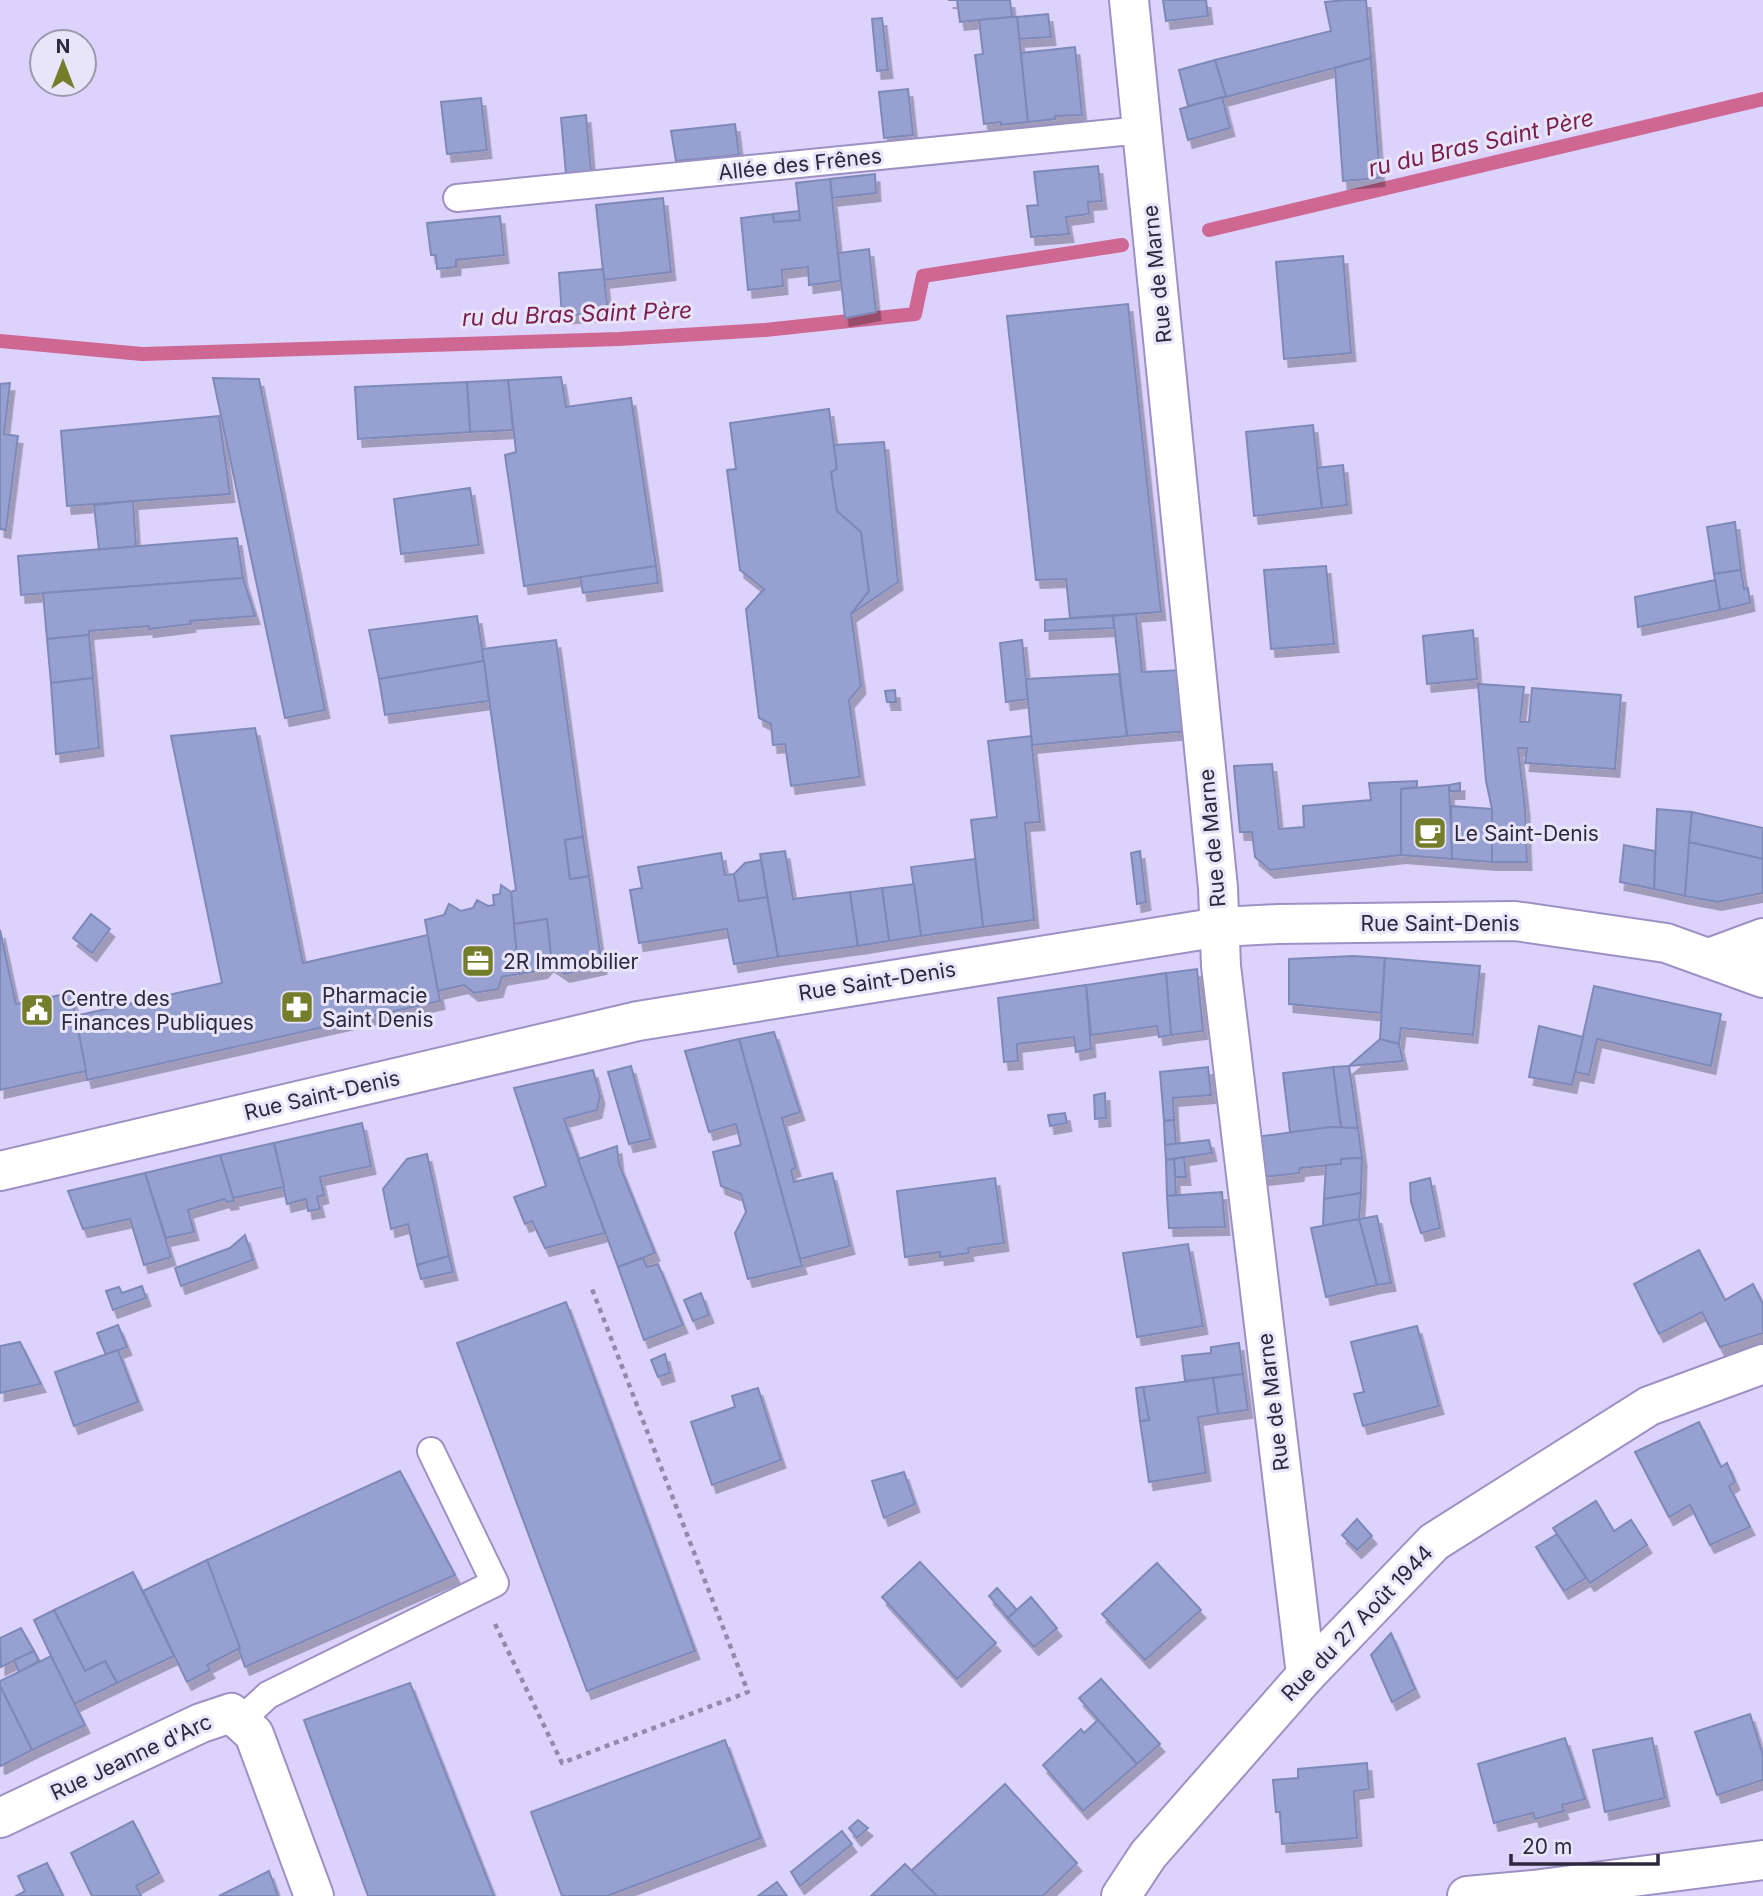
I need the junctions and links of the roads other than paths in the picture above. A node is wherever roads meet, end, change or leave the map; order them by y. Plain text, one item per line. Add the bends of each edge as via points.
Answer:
1 (1129, 0) edge
2 (1142, 130) junction
3 (457, 198) dead end
4 (1220, 927) junction
5 (1763, 938) edge
6 (1709, 958) junction
7 (1763, 978) edge
8 (0, 1171) edge
9 (1763, 1364) edge
10 (431, 1451) dead end
11 (1306, 1675) junction
12 (240, 1721) junction
13 (0, 1818) edge
14 (1763, 1860) edge
15 (1534, 1893) edge
16 (314, 1896) edge
17 (1121, 1896) edge
18 (1466, 1896) edge

1 - 2 street, Rue de Marne
2 - 3 lane, Allée des Frênes
2 - 4 street, Rue de Marne
4 - 6 street, Rue Saint-Denis via 1515,921 1666,943
4 - 8 street, Rue Saint-Denis via 638,1021
4 - 11 street, Rue de Marne
5 - 6 street
6 - 7 street, Rue Saint-Denis
9 - 11 street, Rue du 27 Août 1944 via 1649,1406 1434,1542
10 - 12 lane via 495,1583 268,1695
11 - 17 street, Rue du 27 Août 1944 via 1148,1855
12 - 13 street, Rue Jeanne d'Arc via 231,1713 201,1723
12 - 16 street, Rue Jeanne d'Arc via 254,1734
14 - 15 street
15 - 18 street

